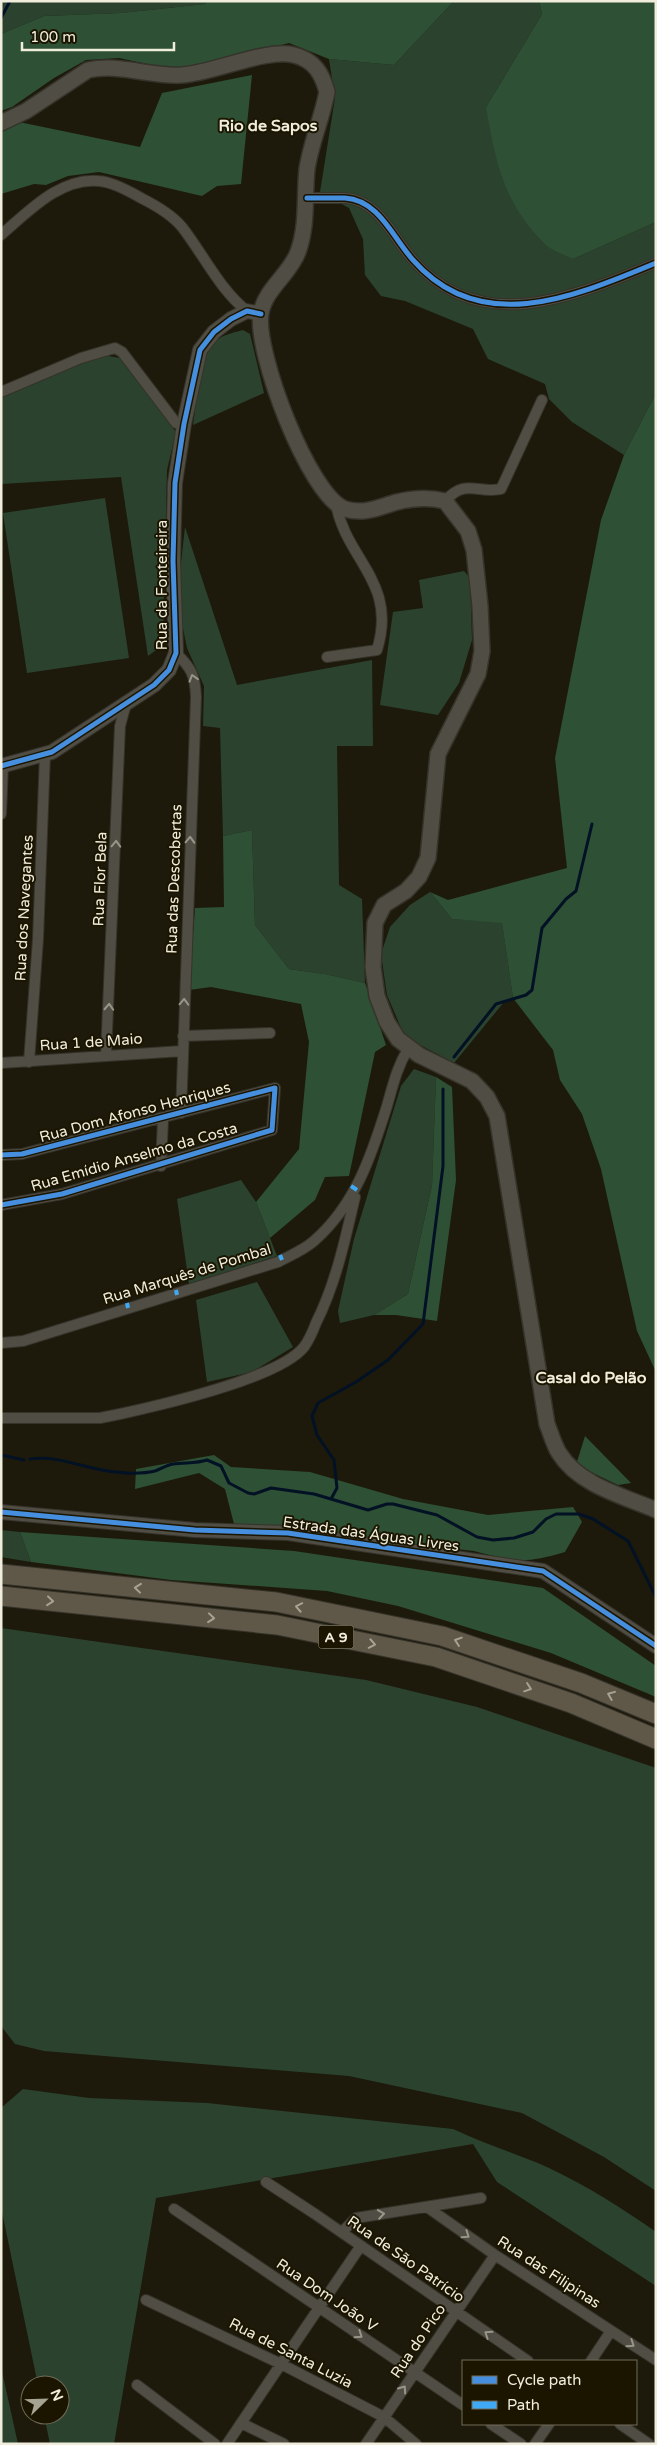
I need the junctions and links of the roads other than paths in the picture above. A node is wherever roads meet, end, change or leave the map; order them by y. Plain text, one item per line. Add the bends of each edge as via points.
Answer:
1 (1, 123) edge
2 (307, 198) junction
3 (1, 235) edge
4 (656, 263) edge
5 (254, 312) junction
6 (1, 392) edge
7 (542, 400) dead end
8 (184, 424) junction
9 (445, 501) junction
10 (336, 504) junction
11 (176, 653) junction
12 (327, 657) dead end
13 (126, 704) junction
14 (45, 754) junction
15 (2, 765) edge
16 (1, 814) edge
17 (270, 1033) dead end
18 (183, 1036) junction
19 (408, 1049) junction
20 (182, 1051) junction
21 (106, 1055) junction
22 (29, 1062) junction
23 (1, 1063) edge
24 (182, 1113) junction
25 (163, 1119) junction
26 (272, 1130) joint
27 (1, 1155) edge
28 (161, 1166) junction
29 (357, 1190) junction
30 (1, 1205) edge
31 (1, 1343) edge
32 (1, 1418) edge
33 (656, 1510) edge
34 (1, 1512) edge
35 (1, 1574) edge
36 (1, 1596) edge
37 (656, 1646) edge
38 (656, 1714) edge
39 (656, 1739) edge
40 (266, 2182) dead end
41 (481, 2198) dead end
42 (426, 2207) junction
43 (174, 2209) dead end
44 (342, 2232) junction
45 (360, 2247) junction
46 (495, 2255) junction
47 (146, 2300) dead end
48 (319, 2308) junction
49 (455, 2313) junction
50 (611, 2331) junction
51 (526, 2360) edge
52 (592, 2360) edge
53 (656, 2360) edge
54 (281, 2364) junction
55 (415, 2372) junction
56 (137, 2385) dead end
57 (462, 2404) edge
58 (384, 2418) junction
59 (241, 2423) junction
60 (492, 2425) edge
61 (548, 2425) edge
62 (621, 2425) edge
63 (215, 2444) edge
64 (227, 2444) edge
65 (284, 2444) edge
66 (366, 2444) edge
67 (416, 2444) edge
68 (521, 2444) edge
69 (535, 2444) edge
70 (649, 2444) edge

1 - 2 main road via 26,111 88,70 112,67 149,74 182,75 280,53 293,54 318,69 327,92 311,149
2 - 4 street via 345,198 360,202 381,217 413,261 442,286 478,302 532,304 557,299
2 - 5 main road via 305,226 298,253
3 - 5 street via 57,191 77,182 100,181 153,204 180,224 234,301
5 - 8 street, Rua da Fonteireira via 231,319 214,332 200,350
5 - 10 main road via 271,379 289,424 316,480
6 - 8 street via 81,358 115,348 122,352 176,423
7 - 9 street via 501,489 470,487 454,492
8 - 11 street, Rua da Fonteireira via 173,518
9 - 10 main road via 420,498 362,512
9 - 19 main road via 468,531 474,550 482,651 478,674 438,754 428,858 419,877 406,891 384,905 375,922 373,967 377,996 387,1022
10 - 12 street via 339,521 376,586 381,602 380,638 377,650
11 - 13 street, Rua da Fonteireira via 163,678
18 -> 11 street, Rua das Descobertas via 196,688 192,672
13 - 14 street, Rua da Fonteireira
21 -> 13 street, Rua Flor Bela via 120,726
14 - 15 street, Rua da Fonteireira
14 - 22 street, Rua dos Navegantes via 38,939
15 - 16 street
17 - 18 street
18 - 20 street, Rua das Descobertas
19 - 29 street, Rua Marquês de Pombal via 397,1067 378,1134
19 - 33 main road via 472,1081 487,1097 497,1116 547,1424 559,1453 575,1472 590,1481
20 - 21 street, Rua 1 de Maio
20 - 24 street, Rua das Descobertas
21 - 22 street, Rua 1 de Maio
22 - 23 street, Rua 1 de Maio
24 - 25 street, Rua Dom Afonso Henriques
24 - 26 street, Rua Dom Afonso Henriques via 274,1088
25 - 27 street, Rua Dom Afonso Henriques via 22,1154
25 - 28 street
26 - 28 street, Rua Emídio Anselmo da Costa
28 - 30 street, Rua Emídio Anselmo da Costa via 62,1194
29 - 31 street, Rua Marquês de Pombal via 340,1214 313,1242 278,1262 23,1340
29 - 32 street via 328,1301 305,1346 295,1356 251,1378 120,1414 100,1418
34 - 37 street, Estrada das Águas Livres via 195,1530 315,1536 543,1571
38 -> 35 highway, A 9 via 581,1683 442,1636 276,1602
36 -> 39 highway, A 9 via 277,1625 436,1657 571,1703
40 - 44 street, Rua de São Patrício
41 - 42 street
44 -> 42 street via 356,2218
42 -> 46 street, Rua das Filipinas
43 - 48 street, Rua Dom João V
44 - 45 street, Rua de São Patrício
45 - 48 street
45 - 49 street, Rua de São Patrício
46 - 49 street, Rua do Pico
46 - 50 street, Rua das Filipinas
47 - 54 street, Rua de Santa Luzia
48 - 54 street
48 -> 55 street, Rua Dom João V
51 -> 49 street, Rua de São Patrício
49 - 55 street, Rua do Pico
50 - 52 street
50 -> 53 street, Rua das Filipinas
54 - 58 street, Rua de Santa Luzia
54 - 59 street
55 - 57 street, Rua Dom João V
58 -> 55 street, Rua do Pico
56 - 63 street
58 - 66 street, Rua do Pico
58 - 67 street, Rua de Santa Luzia
59 - 64 street
59 - 65 street
60 - 68 street
61 - 69 street
62 - 70 street

